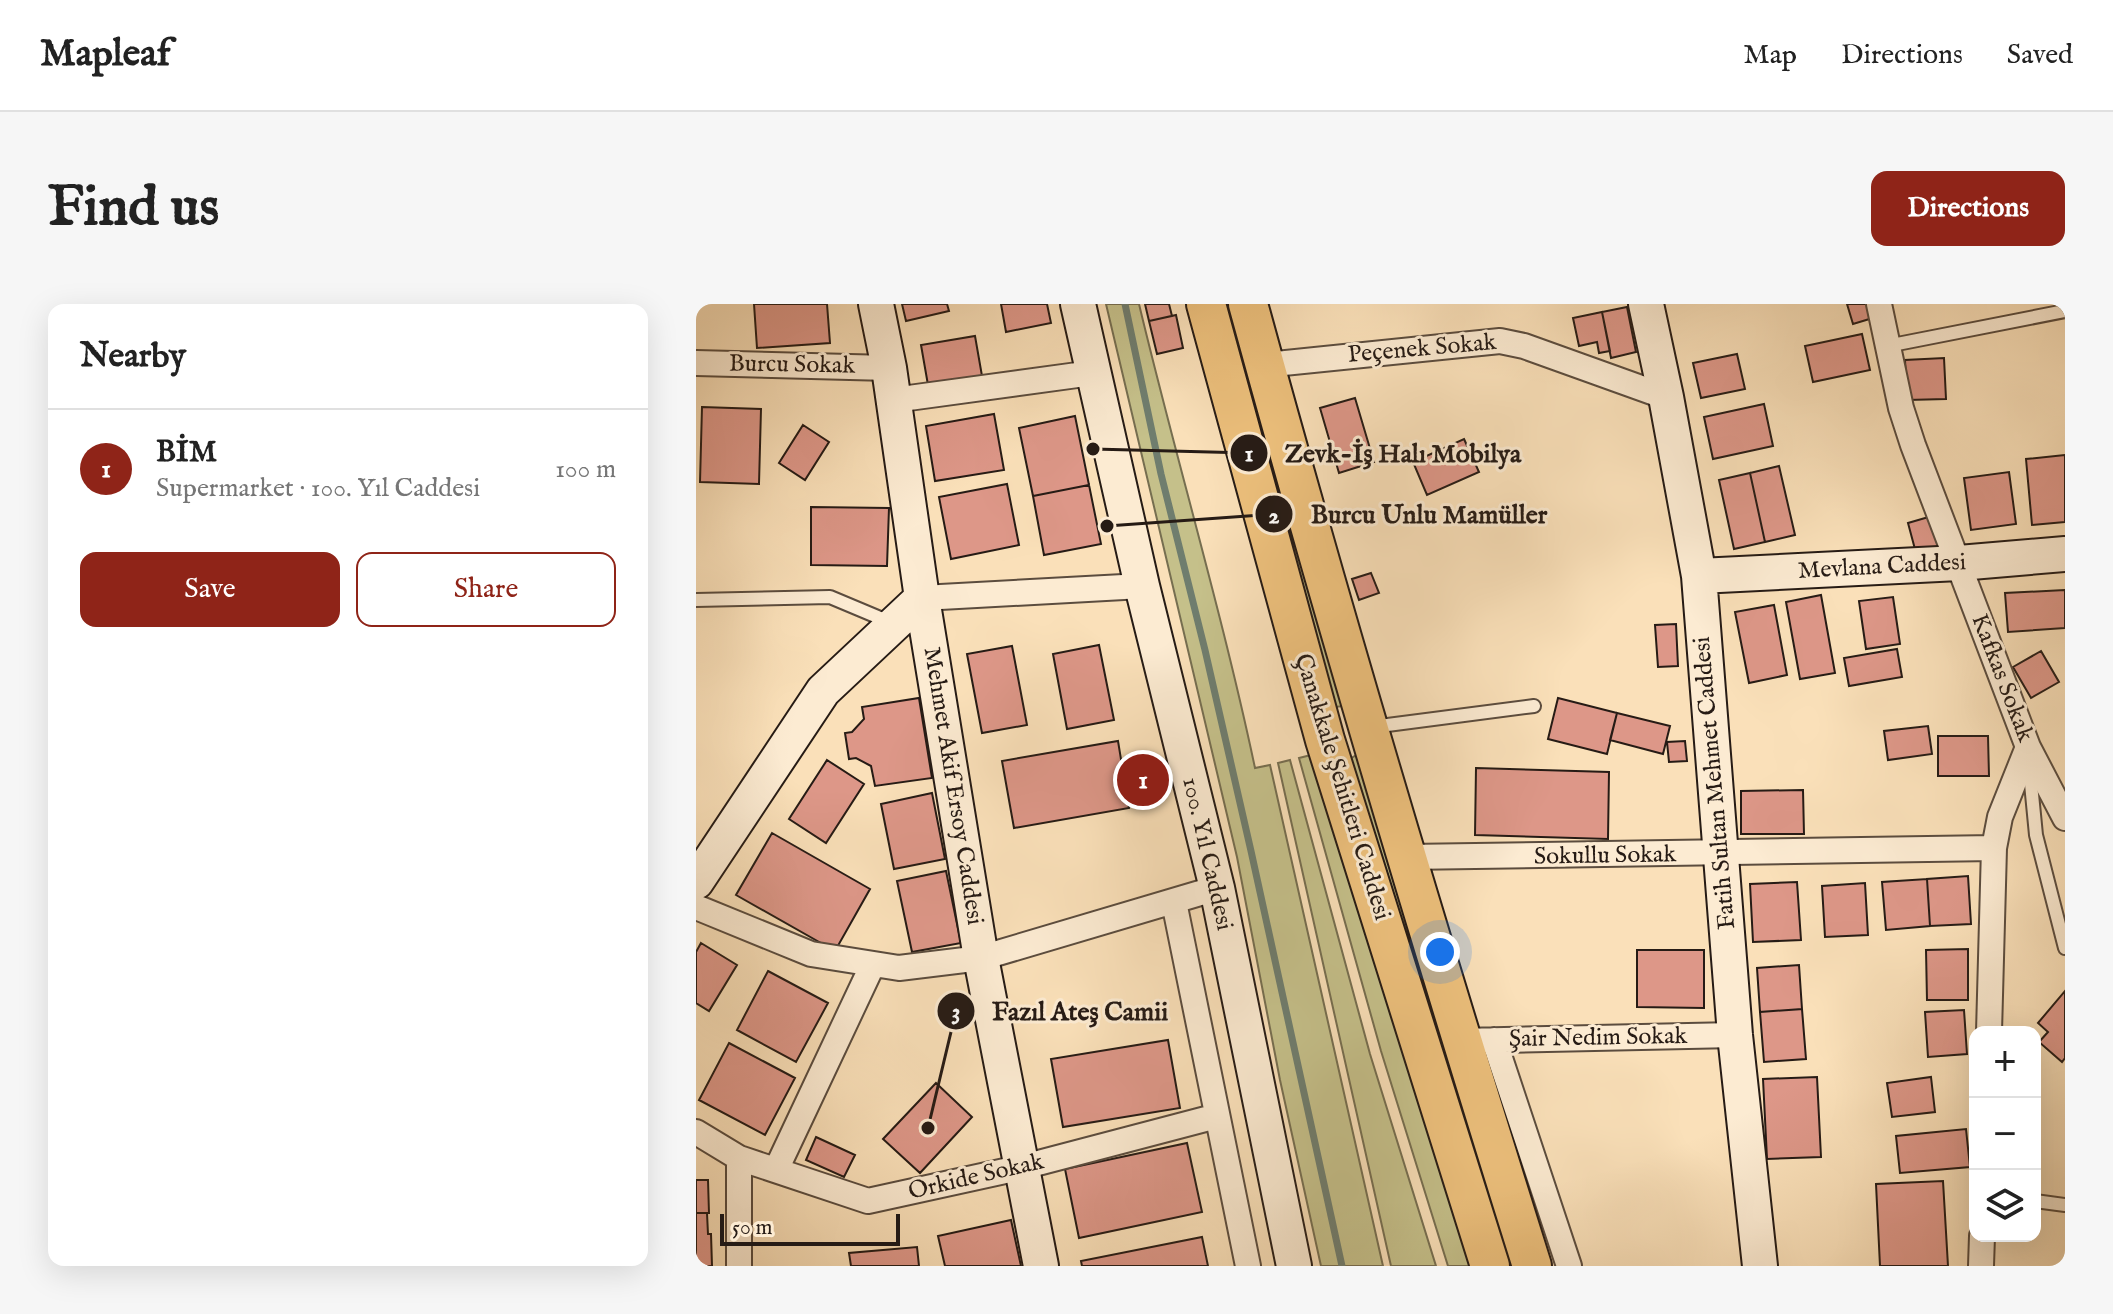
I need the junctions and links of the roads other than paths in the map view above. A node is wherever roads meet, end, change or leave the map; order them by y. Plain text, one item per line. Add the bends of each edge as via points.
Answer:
1 (876, 304) edge
2 (1078, 304) edge
3 (1206, 304) edge
4 (1248, 304) edge
5 (1646, 304) edge
6 (1879, 304) edge
7 (2065, 311) edge
8 (1887, 346) junction
9 (696, 363) edge
10 (1265, 365) junction
11 (1092, 373) junction
12 (892, 384) junction
13 (1666, 397) junction
14 (2065, 554) edge
15 (1959, 563) junction
16 (1699, 576) junction
17 (1142, 586) junction
18 (922, 598) junction
19 (696, 600) edge
20 (895, 624) junction
21 (1534, 706) dead end
22 (1369, 727) junction
23 (1325, 740) junction
24 (2028, 747) junction
25 (2065, 818) edge
26 (1994, 848) junction
27 (1721, 854) junction
28 (1407, 857) junction
29 (696, 882) edge
30 (1217, 888) junction
31 (1174, 902) junction
32 (696, 907) edge
33 (2065, 948) edge
34 (981, 958) junction
35 (873, 964) junction
36 (1989, 1026) edge
37 (1735, 1035) junction
38 (1477, 1040) junction
39 (1217, 1116) junction
40 (696, 1132) edge
41 (739, 1158) junction
42 (1023, 1167) junction
43 (776, 1170) junction
44 (2041, 1202) edge
45 (2065, 1205) edge
46 (1982, 1242) edge
47 (739, 1266) edge
48 (1041, 1266) edge
49 (1248, 1266) edge
50 (1294, 1266) edge
51 (1490, 1266) edge
52 (1532, 1266) edge
53 (1569, 1266) edge
54 (1760, 1266) edge
55 (1981, 1266) edge

1 - 12 street, Mehmet Akif Ersoy Caddesi
2 - 11 street, 100. Yıl Caddesi
3 - 23 main road, Çanakkale Şehitleri Caddesi
4 - 10 main road, Çanakkale Şehitleri Caddesi
5 - 13 street, Fatih Sultan Mehmet Caddesi
6 - 8 street, Kafkas Sokak
7 - 8 lane
8 - 15 street, Kafkas Sokak via 1905,420
9 - 12 street, Burcu Sokak
10 - 13 street, Peçenek Sokak via 1500,341
10 - 22 main road, Çanakkale Şehitleri Caddesi
11 - 12 street, Burcu Sokak
11 - 17 street, 100. Yıl Caddesi
12 - 18 street, Mehmet Akif Ersoy Caddesi
13 - 16 street, Fatih Sultan Mehmet Caddesi
14 - 15 street, Mevlana Caddesi
15 - 16 street, Mevlana Caddesi
15 - 24 street, Kafkas Sokak
16 - 27 street, Fatih Sultan Mehmet Caddesi
17 - 18 street
17 - 30 street, 100. Yıl Caddesi
18 - 20 street
18 - 34 street, Mehmet Akif Ersoy Caddesi
19 - 20 lane via 830,597
20 - 29 street via 823,691
21 - 22 lane
22 - 23 main road
22 - 28 main road, Çanakkale Şehitleri Caddesi
23 - 51 main road, Çanakkale Şehitleri Caddesi
24 - 25 street, Kafkas Sokak
24 - 26 street via 2000,817
24 - 33 lane via 2032,814
26 - 27 street, Sokullu Sokak
26 - 36 street
27 - 28 street, Sokullu Sokak
27 - 37 street, Fatih Sultan Mehmet Caddesi
28 - 38 main road, Çanakkale Şehitleri Caddesi
30 - 31 street
30 - 50 street, 100. Yıl Caddesi
31 - 34 street
31 - 39 street, 100. Yıl Caddesi
32 - 35 street via 811,954
34 - 35 street via 899,968
34 - 42 street, Mehmet Akif Ersoy Caddesi
35 - 43 street
37 - 38 street, Şair Nedim Sokak
37 - 54 street, Fatih Sultan Mehmet Caddesi
38 - 52 main road, Çanakkale Şehitleri Caddesi
38 - 53 street, Çanakkale Şehitleri Caddesi
39 - 42 street, Orkide Sokak
39 - 49 street, 100. Yıl Caddesi
40 - 41 street, Orkide Sokak
41 - 43 street, Orkide Sokak
41 - 47 street
42 - 43 street, Orkide Sokak via 868,1201
42 - 48 street, Mehmet Akif Ersoy Caddesi
44 - 45 lane
46 - 55 street

